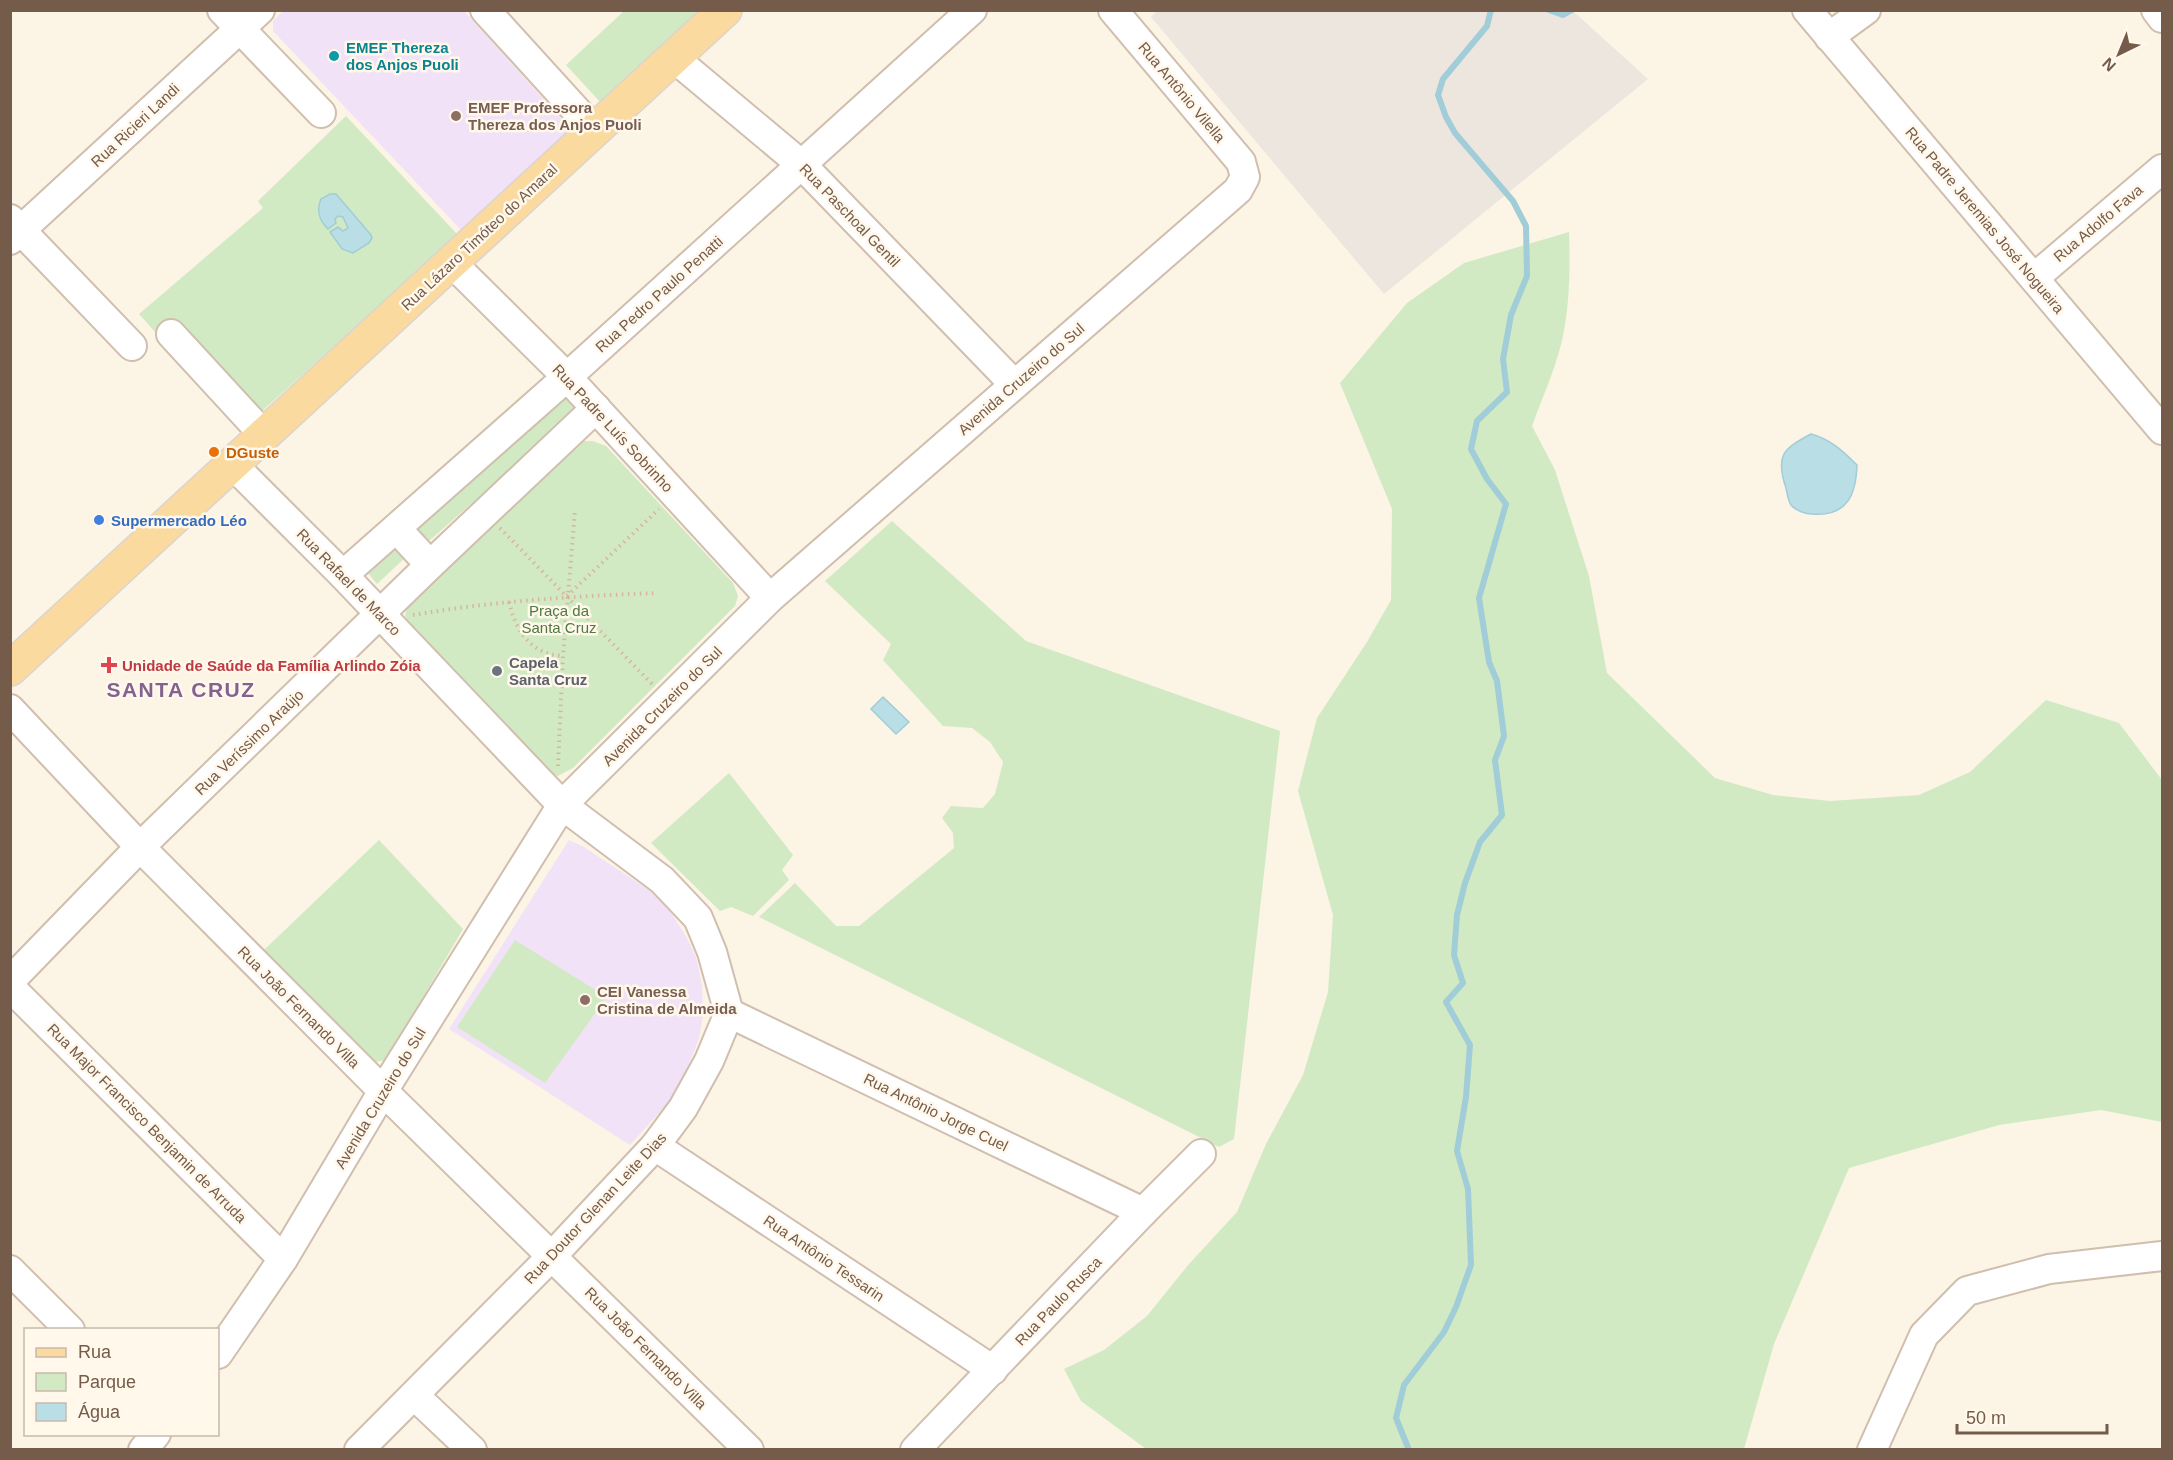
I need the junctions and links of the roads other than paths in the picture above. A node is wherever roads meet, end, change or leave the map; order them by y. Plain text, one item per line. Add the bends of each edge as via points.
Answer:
1 (485, 10) edge
2 (725, 10) edge
3 (972, 10) edge
4 (1113, 10) edge
5 (1807, 10) edge
6 (1866, 10) edge
7 (2156, 10) edge
8 (241, 17) edge
9 (2163, 18) edge
10 (1828, 37) junction
11 (674, 58) junction
12 (321, 113) dead end
13 (595, 131) junction
14 (802, 165) junction
15 (2163, 169) edge
16 (1245, 177) joint
17 (14, 230) edge
18 (451, 262) junction
19 (2034, 278) junction
20 (171, 334) dead end
21 (132, 346) dead end
22 (567, 377) junction
23 (1014, 384) junction
24 (596, 408) junction
25 (2163, 430) edge
26 (264, 435) junction
27 (233, 465) junction
28 (397, 529) junction
29 (430, 565) junction
30 (343, 575) junction
31 (770, 598) junction
32 (393, 616) junction
33 (10, 669) edge
34 (10, 709) edge
35 (562, 805) junction
36 (140, 847) junction
37 (10, 981) edge
38 (10, 987) edge
39 (729, 1013) junction
40 (383, 1091) junction
41 (655, 1146) junction
42 (1201, 1154) dead end
43 (1143, 1212) junction
44 (552, 1256) junction
45 (2163, 1256) edge
46 (283, 1259) junction
47 (10, 1270) edge
48 (69, 1328) edge
49 (219, 1353) edge
50 (993, 1370) junction
51 (415, 1396) junction
52 (154, 1436) edge
53 (143, 1449) edge
54 (359, 1449) edge
55 (472, 1449) edge
56 (749, 1449) edge
57 (915, 1449) edge
58 (1872, 1449) edge

1 - 13 street
2 - 11 main road, Rua Lázaro Timóteo do Amaral
3 - 14 street, Rua Pedro Paulo Penatti
4 - 16 street, Rua Antônio Vilella via 1240,162
5 - 10 street, Rua Padre Jeremias José Nogueira
6 - 10 street
7 - 9 street
8 - 12 street
8 - 17 street, Rua Ricieri Landi
10 - 19 street, Rua Padre Jeremias José Nogueira
11 - 13 main road, Rua Lázaro Timóteo do Amaral
11 - 14 street, Rua Paschoal Gentil
13 - 18 main road, Rua Lázaro Timóteo do Amaral
14 - 22 street, Rua Pedro Paulo Penatti
14 - 23 street, Rua Paschoal Gentil
15 - 19 street, Rua Adolfo Fava
16 - 23 street, Avenida Cruzeiro do Sul via 1238,190
17 - 21 street
18 - 22 street, Rua Padre Luís Sobrinho
18 - 26 main road, Rua Lázaro Timóteo do Amaral
19 - 25 street, Rua Padre Jeremias José Nogueira
20 - 26 street
22 - 24 street, Rua Padre Luís Sobrinho
22 - 28 street, Rua Pedro Paulo Penatti
23 - 31 street, Avenida Cruzeiro do Sul
24 - 29 street, Rua Veríssimo Araújo
24 - 31 street, Rua Padre Luís Sobrinho
26 - 27 main road, Rua Lázaro Timóteo do Amaral
27 - 30 street, Rua Rafael de Marco
27 - 33 main road, Rua Lázaro Timóteo do Amaral
28 - 29 street
28 - 30 street, Rua Pedro Paulo Penatti
29 - 32 street, Rua Veríssimo Araújo
30 - 32 street, Rua Rafael de Marco
31 - 35 street, Avenida Cruzeiro do Sul
32 - 35 street, Rua Rafael de Marco
32 - 36 street, Rua Veríssimo Araújo
34 - 36 street, Rua João Fernando Villa
35 - 39 street via 662,880 698,918
35 - 40 street, Avenida Cruzeiro do Sul
36 - 37 street, Rua Veríssimo Araújo
36 - 40 street, Rua João Fernando Villa
38 - 46 street, Rua Major Francisco Benjamin de Arruda
39 - 41 street, Rua Doutor Glenan Leite Dias via 704,1071
39 - 43 street, Rua Antônio Jorge Cuel
40 - 44 street, Rua João Fernando Villa
40 - 46 street, Avenida Cruzeiro do Sul
41 - 44 street, Rua Doutor Glenan Leite Dias
41 - 50 street, Rua Antônio Tessarin
42 - 43 street, Rua Paulo Rusca
43 - 50 street, Rua Paulo Rusca
44 - 51 street, Rua Doutor Glenan Leite Dias
44 - 56 street, Rua João Fernando Villa
45 - 58 street via 2049,1269 1967,1291 1924,1335
46 - 49 street, Avenida Cruzeiro do Sul
47 - 48 street
50 - 57 street, Rua Paulo Rusca
51 - 54 street, Rua Doutor Glenan Leite Dias
51 - 55 street
52 - 53 street

